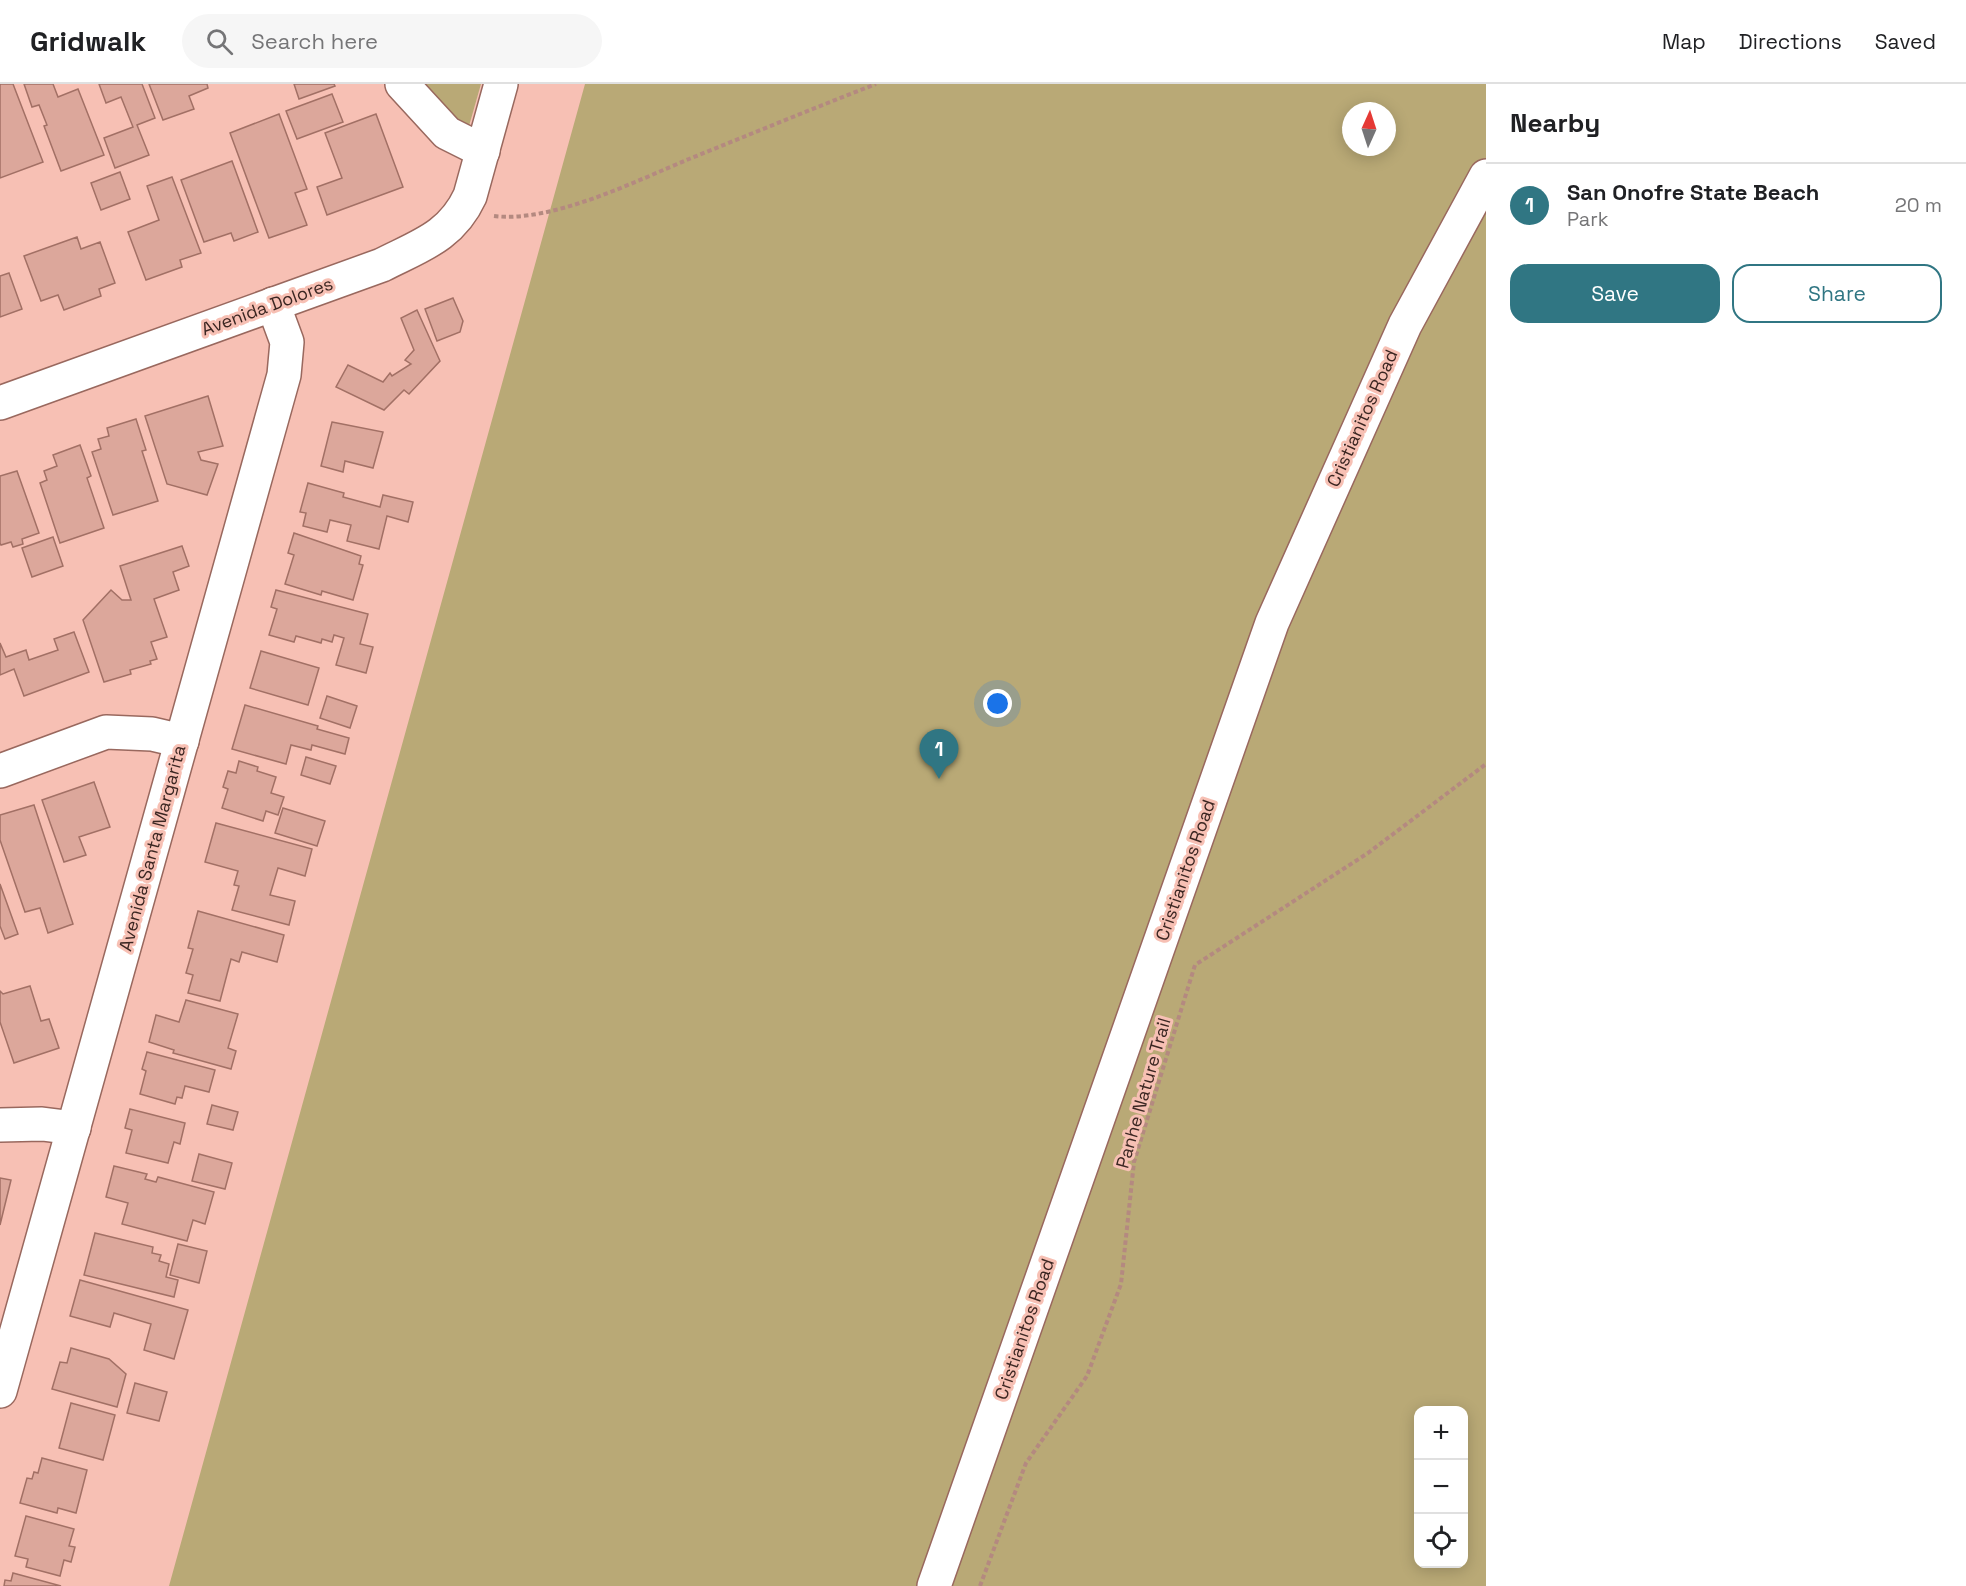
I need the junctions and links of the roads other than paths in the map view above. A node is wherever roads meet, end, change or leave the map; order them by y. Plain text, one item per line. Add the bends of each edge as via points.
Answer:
1 (402, 84) edge
2 (501, 84) edge
3 (483, 151) junction
4 (1486, 176) edge
5 (273, 304) junction
6 (0, 403) edge
7 (182, 741) junction
8 (0, 771) edge
9 (0, 1125) edge
10 (74, 1128) junction
11 (0, 1391) edge
12 (934, 1586) edge

1 - 3 street via 447,133
2 - 3 street
3 - 5 street, Avenida Dolores via 464,208 442,235 382,265
4 - 12 street, Cristianitos Road via 1405,325 1272,622
5 - 6 street, Avenida Dolores
5 - 7 street, Avenida Santa Margarita via 287,342 284,375
7 - 8 street via 152,734 106,732
7 - 10 street, Avenida Santa Margarita
9 - 10 street
10 - 11 street, Avenida Santa Margarita

